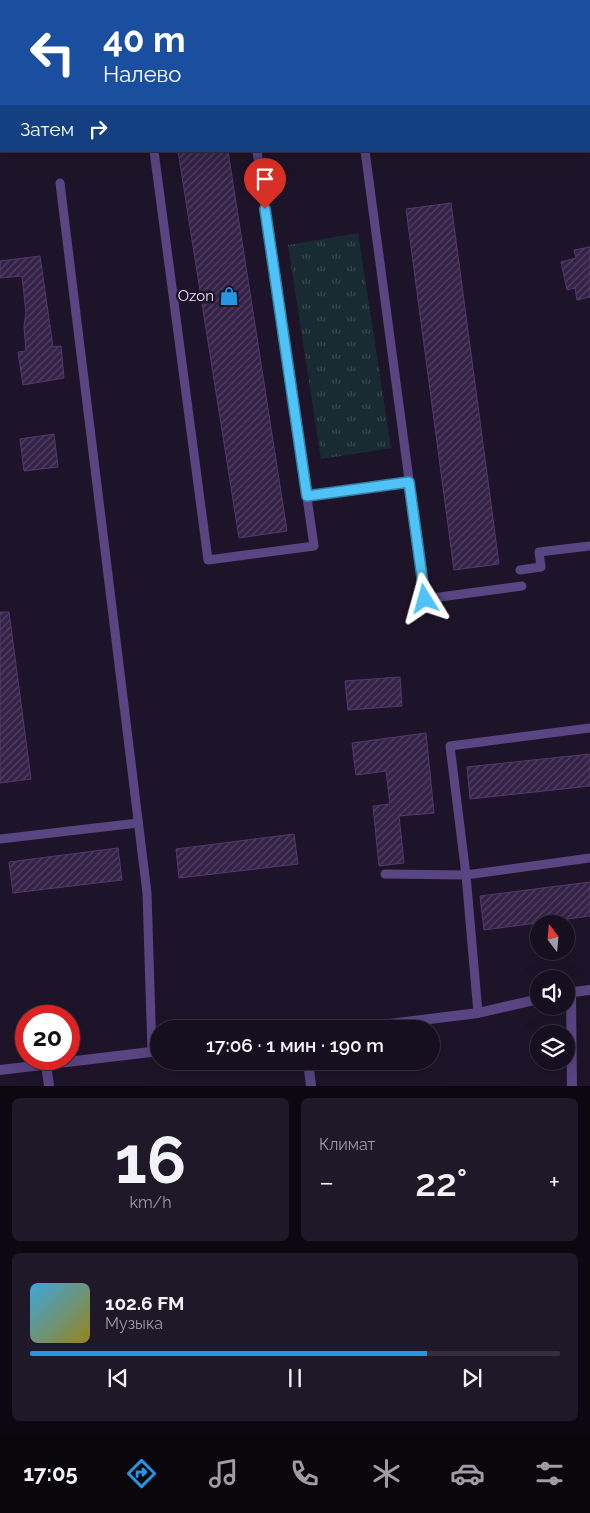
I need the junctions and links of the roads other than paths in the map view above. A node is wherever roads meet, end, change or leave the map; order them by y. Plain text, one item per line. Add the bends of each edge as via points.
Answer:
1 (154, 152) edge
2 (257, 152) edge
3 (365, 152) edge
4 (60, 183) dead end
5 (409, 482) junction
6 (307, 496) junction
7 (590, 546) edge
8 (520, 570) dead end
9 (522, 586) dead end
10 (590, 728) edge
11 (138, 823) junction
12 (0, 839) edge
13 (590, 858) edge
14 (385, 874) dead end
15 (466, 875) junction
16 (590, 990) edge
17 (575, 992) edge
18 (530, 1001) edge
19 (478, 1013) junction
20 (570, 1015) edge
21 (153, 1020) edge
22 (422, 1020) edge
23 (150, 1053) edge
24 (80, 1060) edge
25 (15, 1068) edge
26 (0, 1070) edge
27 (47, 1070) edge
28 (309, 1070) edge
29 (49, 1086) edge
30 (311, 1086) edge
31 (572, 1086) edge

1 - 6 lane via 208,560 314,546
2 - 6 lane
3 - 5 lane
4 - 11 lane
5 - 6 lane
5 - 9 lane via 425,599
7 - 8 lane via 539,552 541,567
10 - 15 lane via 450,746
11 - 12 lane
11 - 21 lane via 147,893
13 - 15 lane
14 - 15 lane
15 - 19 lane
16 - 17 street
18 - 19 street
19 - 22 street
20 - 31 street
23 - 24 street
25 - 26 street
27 - 29 street
28 - 30 street

